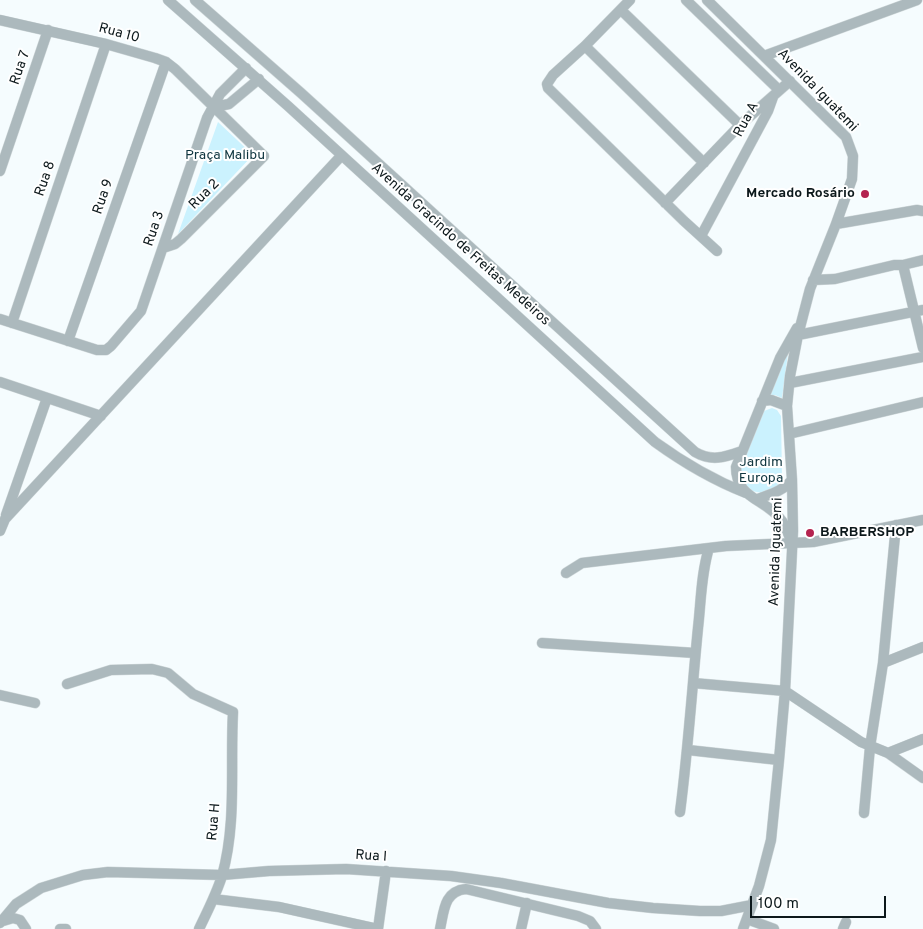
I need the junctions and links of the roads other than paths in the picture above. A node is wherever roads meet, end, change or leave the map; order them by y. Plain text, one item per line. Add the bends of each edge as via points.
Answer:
1 (168, 0) edge
2 (195, 0) edge
3 (630, 0) edge
4 (686, 0) edge
5 (707, 0) edge
6 (917, 0) edge
7 (621, 10) junction
8 (0, 20) edge
9 (48, 30) junction
10 (106, 44) junction
11 (585, 46) junction
12 (764, 56) junction
13 (166, 62) junction
14 (246, 68) junction
15 (258, 79) junction
16 (790, 81) junction
17 (776, 94) junction
18 (214, 107) junction
19 (740, 125) junction
20 (264, 156) joint
21 (341, 156) junction
22 (704, 163) junction
23 (0, 171) edge
24 (665, 202) junction
25 (923, 210) edge
26 (836, 224) junction
27 (701, 236) junction
28 (163, 248) junction
29 (717, 251) dead end
30 (923, 260) edge
31 (903, 265) junction
32 (813, 280) junction
33 (919, 311) edge
34 (0, 319) edge
35 (802, 320) junction
36 (12, 323) junction
37 (798, 335) junction
38 (68, 341) junction
39 (923, 348) edge
40 (923, 357) edge
41 (0, 382) edge
42 (790, 383) junction
43 (47, 398) junction
44 (762, 402) junction
45 (923, 402) edge
46 (787, 406) junction
47 (101, 416) junction
48 (789, 434) junction
49 (742, 451) junction
50 (792, 480) junction
51 (746, 493) junction
52 (758, 499) junction
53 (4, 518) junction
54 (923, 520) edge
55 (896, 525) junction
56 (0, 532) edge
57 (793, 544) junction
58 (709, 548) junction
59 (566, 573) dead end
60 (542, 643) dead end
61 (923, 647) edge
62 (695, 653) junction
63 (883, 663) junction
64 (693, 683) junction
65 (67, 684) dead end
66 (785, 691) junction
67 (0, 695) edge
68 (35, 703) dead end
69 (923, 739) edge
70 (870, 747) junction
71 (688, 750) junction
72 (888, 753) junction
73 (779, 760) junction
74 (923, 778) edge
75 (680, 812) dead end
76 (864, 813) dead end
77 (386, 871) junction
78 (222, 875) junction
79 (214, 899) junction
80 (527, 903) junction
81 (752, 905) junction
82 (747, 919) junction
83 (1, 922) edge
84 (26, 929) edge
85 (60, 929) edge
86 (66, 929) edge
87 (199, 929) edge
88 (378, 929) edge
89 (440, 929) edge
90 (521, 929) edge
91 (596, 929) edge
92 (743, 929) edge
93 (774, 929) edge

1 - 14 street, Avenida Gracindo de Freitas Medeiros
2 - 49 street, Avenida Gracindo de Freitas Medeiros via 695,452 707,458 720,458
3 - 7 street
4 - 17 street
5 - 12 street, Avenida Iguatemi
6 - 12 street
7 - 11 street
7 - 19 street
8 - 9 street, Rua 10
9 - 10 street, Rua 10
9 - 23 street, Rua 7
10 - 13 street, Rua 10
10 - 36 street, Rua 8
11 - 22 street
11 - 24 street via 549,80 548,88
12 - 16 street, Avenida Iguatemi
13 - 18 street, Rua 10
13 - 38 street, Rua 9
14 - 15 street, Avenida Gracindo de Freitas Medeiros
14 - 18 street, Rua 3 via 220,94
15 - 18 street via 229,104
15 - 21 street, Avenida Gracindo de Freitas Medeiros
16 - 17 street
16 - 26 street, Avenida Iguatemi via 846,137 854,156 852,179
17 - 19 street, Rua A
17 - 27 street, Rua A
18 - 20 street, Rua 10
18 - 28 street, Rua 3 via 207,118
19 - 22 street, Rua A
20 - 28 street, Rua 2 via 181,239
21 - 47 street
21 - 51 street, Avenida Gracindo de Freitas Medeiros via 655,442 697,470
22 - 24 street, Rua A
24 - 27 street
25 - 26 street
26 - 32 street, Avenida Iguatemi
27 - 29 street
28 - 38 street, Rua 3 via 140,314 111,346 97,350
30 - 31 street
31 - 32 street via 894,264 835,279
31 - 33 street
32 - 35 street, Avenida Iguatemi
33 - 37 street
33 - 39 street
34 - 36 street
35 - 37 street, Avenida Iguatemi
35 - 44 street via 780,358
36 - 38 street
37 - 42 street, Avenida Iguatemi
40 - 42 street
41 - 43 street
42 - 46 street, Avenida Iguatemi
43 - 47 street
43 - 53 street
44 - 46 street via 771,400
44 - 49 street
45 - 48 street
46 - 48 street, Avenida Iguatemi
47 - 53 street
48 - 50 street, Avenida Iguatemi
49 - 51 street via 736,478
50 - 52 street via 786,487
50 - 57 street, Avenida Iguatemi
51 - 52 street, Avenida Gracindo de Freitas Medeiros
52 - 57 street, Avenida Gracindo de Freitas Medeiros via 782,521
53 - 56 street
54 - 55 street
55 - 57 street
55 - 63 street
57 - 58 street
57 - 66 street, Avenida Iguatemi
58 - 59 street via 582,563
58 - 62 street
60 - 62 street
61 - 63 street
62 - 64 street
63 - 70 street
64 - 66 street
64 - 71 street
65 - 78 street, Rua H via 111,670 152,669 168,673 193,694 233,712 230,831
66 - 70 street
66 - 73 street, Avenida Iguatemi
67 - 68 street
69 - 72 street
70 - 72 street
70 - 76 street
71 - 73 street
71 - 75 street
72 - 74 street
73 - 81 street, Avenida Iguatemi via 771,840
77 - 78 street, Rua I via 346,868
77 - 81 street, Rua I via 460,877 653,908 721,911
77 - 88 street
78 - 79 street, Rua H
78 - 83 street, Rua I via 108,872 83,875 40,888 16,904
79 - 87 street, Rua H
79 - 88 street via 279,907
80 - 89 street via 466,889 457,890 446,904
80 - 90 street
80 - 91 street via 578,916 590,921
81 - 82 street, Avenida Iguatemi
82 - 92 street, Avenida Iguatemi
82 - 93 street
83 - 84 street via 12,918 20,920
85 - 86 street

